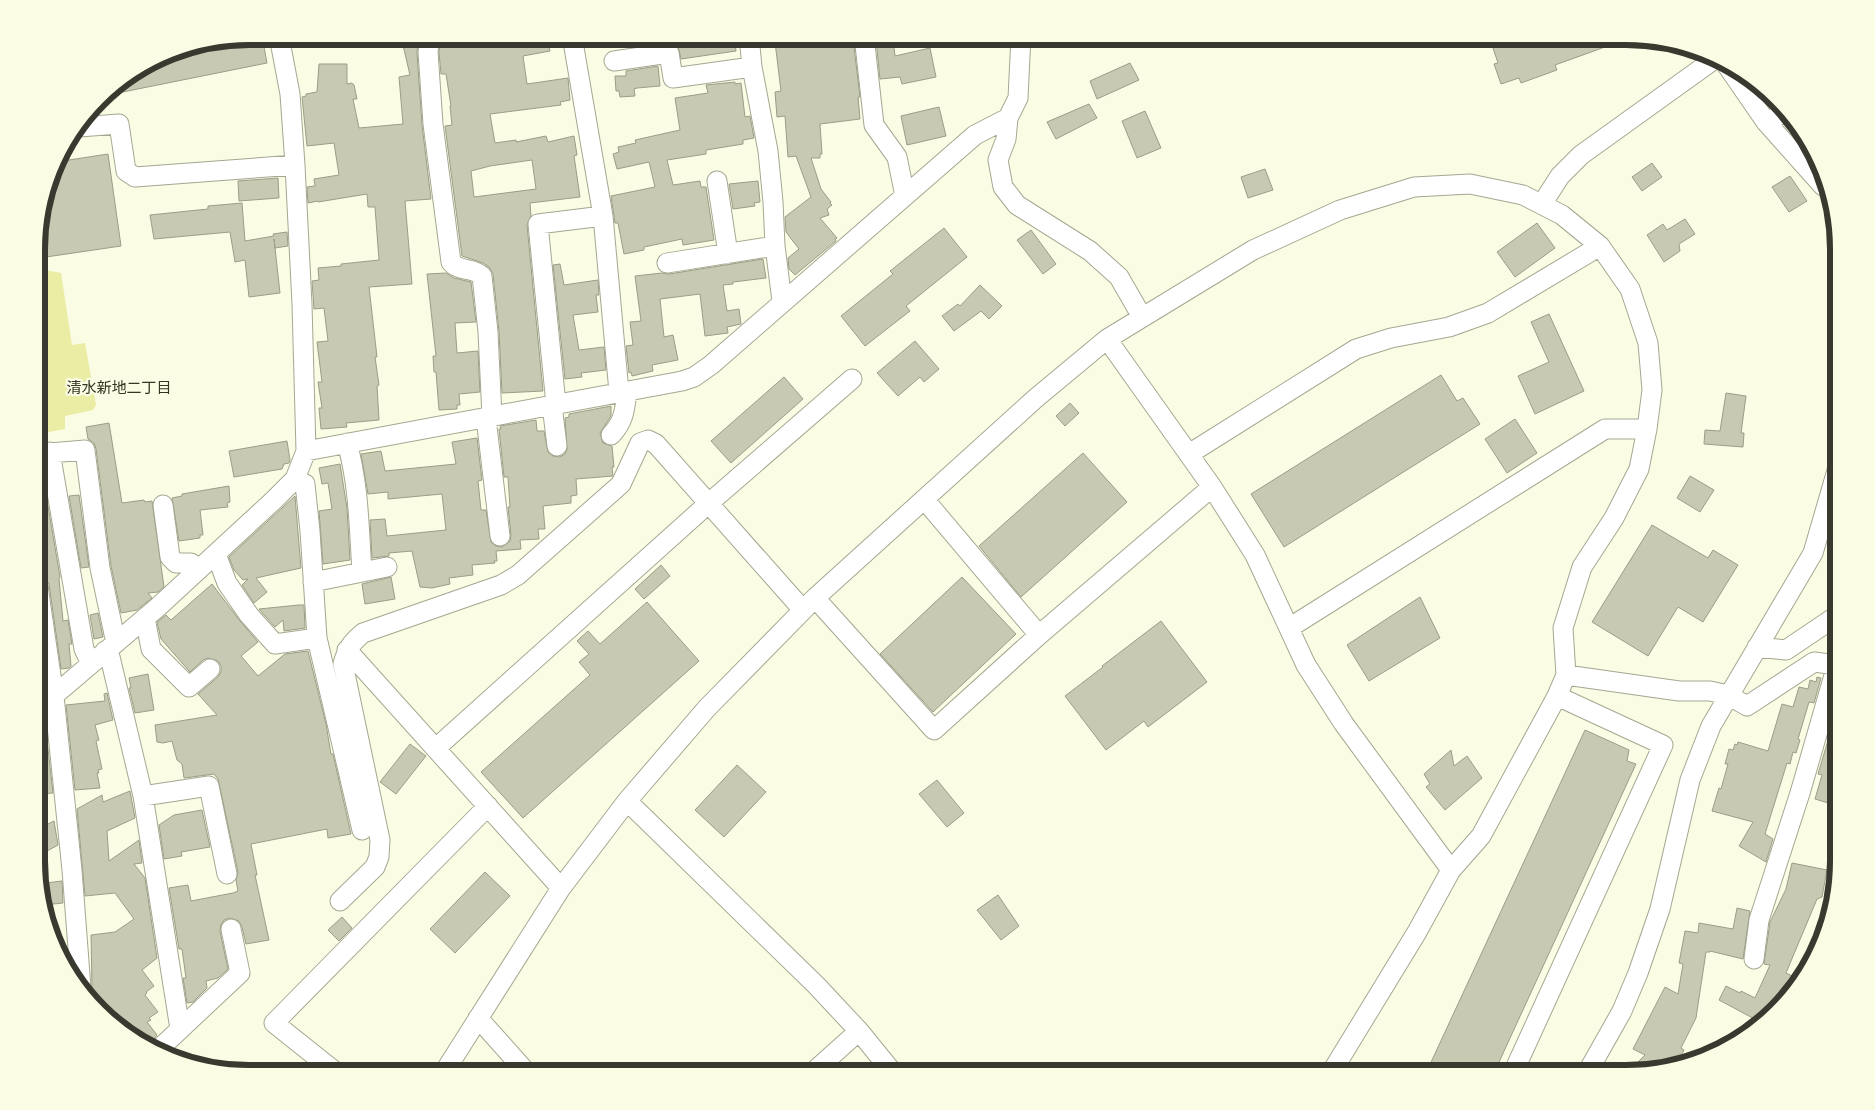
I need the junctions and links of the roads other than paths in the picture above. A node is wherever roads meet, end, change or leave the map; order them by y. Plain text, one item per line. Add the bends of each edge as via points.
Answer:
1 (281, 45) edge
2 (429, 45) edge
3 (574, 45) edge
4 (750, 45) edge
5 (865, 45) edge
6 (1021, 45) edge
7 (614, 60) dead end
8 (1709, 63) edge
9 (752, 67) junction
10 (1734, 76) edge
11 (1780, 115) edge
12 (1008, 118) junction
13 (1766, 122) junction
14 (86, 126) edge
15 (295, 165) junction
16 (1818, 180) edge
17 (717, 182) dead end
18 (905, 196) junction
19 (1542, 204) junction
20 (603, 216) junction
21 (775, 246) junction
22 (1600, 246) junction
23 (728, 254) junction
24 (667, 263) dead end
25 (782, 301) junction
26 (1142, 317) junction
27 (1107, 339) junction
28 (852, 379) dead end
29 (623, 392) junction
30 (554, 404) junction
31 (489, 417) junction
32 (1647, 429) junction
33 (611, 435) dead end
34 (346, 443) junction
35 (557, 446) dead end
36 (306, 451) junction
37 (45, 453) edge
38 (1189, 454) junction
39 (45, 458) edge
40 (295, 479) junction
41 (1212, 487) junction
42 (1830, 494) edge
43 (924, 499) junction
44 (709, 503) junction
45 (163, 505) dead end
46 (500, 536) dead end
47 (216, 554) junction
48 (387, 568) dead end
49 (199, 569) junction
50 (362, 572) junction
51 (313, 582) junction
52 (809, 604) junction
53 (144, 618) junction
54 (1830, 620) edge
55 (1289, 628) junction
56 (45, 634) edge
57 (1039, 635) junction
58 (317, 638) junction
59 (112, 646) junction
60 (1757, 647) junction
61 (347, 650) junction
62 (91, 664) junction
63 (1830, 664) edge
64 (210, 669) dead end
65 (1566, 675) junction
66 (1830, 689) edge
67 (1728, 695) junction
68 (54, 696) junction
69 (1557, 696) junction
70 (45, 703) edge
71 (436, 748) junction
72 (143, 796) junction
73 (627, 801) junction
74 (488, 806) junction
75 (362, 830) dead end
76 (1451, 870) junction
77 (226, 874) dead end
78 (561, 888) junction
79 (340, 902) dead end
80 (230, 929) dead end
81 (1754, 959) dead end
82 (80, 975) edge
83 (478, 1018) junction
84 (180, 1029) junction
85 (859, 1031) junction
86 (163, 1046) edge
87 (327, 1065) edge
88 (449, 1065) edge
89 (520, 1065) edge
90 (821, 1065) edge
91 (887, 1065) edge
92 (1336, 1065) edge
93 (1517, 1065) edge
94 (1592, 1065) edge

1 - 15 street via 290,94
2 - 31 street via 433,124 452,262 456,267 482,276 488,332
3 - 20 street
4 - 9 street
5 - 18 street via 874,125 897,157
6 - 12 street via 1018,98
7 - 9 street via 669,53 672,78
8 - 19 street via 1581,155 1560,176
9 - 21 street via 768,151
10 - 13 street
11 - 13 street
12 - 18 street via 975,136
12 - 26 street via 1006,139 998,160 1003,187 1017,205 1090,251 1119,277
13 - 16 street
14 - 15 street via 119,124 126,171 135,178
15 - 36 street
17 - 23 street
18 - 25 street
19 - 22 street via 1562,215
19 - 26 street via 1524,195 1470,184 1414,187 1340,210 1253,250
20 - 29 street
20 - 30 street via 538,224
21 - 23 street
21 - 25 street
22 - 32 street via 1630,289 1648,343 1652,390
22 - 38 street via 1488,313 1449,327 1391,338 1356,349
23 - 24 street
25 - 29 street via 694,377
26 - 27 street
27 - 38 street
27 - 43 street
28 - 44 street
29 - 30 street
29 - 33 street via 624,415
30 - 31 street
30 - 35 street
31 - 34 street
31 - 46 street
32 - 55 street via 1605,430
32 - 65 street via 1639,469 1614,518 1582,567 1564,628
34 - 36 street
34 - 50 street via 357,488
36 - 40 street
37 - 59 street via 85,450 100,568 114,634
38 - 41 street
39 - 62 street via 84,649
40 - 47 street
40 - 51 street via 304,484
41 - 55 street via 1255,555
41 - 57 street
42 - 60 street via 1813,552
43 - 52 street
43 - 57 street
44 - 52 street
44 - 61 street via 656,444 648,440 640,443 621,484 518,574 501,585 363,633
44 - 71 street
45 - 49 street via 170,557 176,563 191,563
47 - 49 street
47 - 58 street via 227,582 249,615 275,644
48 - 50 street
49 - 53 street
50 - 51 street
51 - 58 street
52 - 57 street via 934,730
52 - 73 street via 707,708
53 - 59 street
53 - 64 street via 151,649 189,687
54 - 60 street via 1786,650
55 - 76 street via 1306,665 1344,724
56 - 68 street
58 - 75 street
59 - 62 street
59 - 72 street via 110,656
60 - 67 street
61 - 71 street
61 - 79 street via 344,664 380,840 375,867
62 - 68 street
63 - 67 street via 1814,662 1748,706
65 - 67 street
65 - 69 street
66 - 81 street via 1759,920
67 - 94 street via 1711,726 1690,780 1660,909 1638,973 1622,1011
68 - 70 street
68 - 82 street
69 - 76 street via 1482,836
69 - 93 street via 1663,745
71 - 74 street
72 - 77 street via 209,786
72 - 84 street
73 - 78 street
73 - 85 street
74 - 78 street
74 - 87 street via 274,1023
76 - 92 street
78 - 83 street
80 - 84 street via 240,973
83 - 88 street
83 - 89 street
84 - 86 street
85 - 90 street
85 - 91 street

